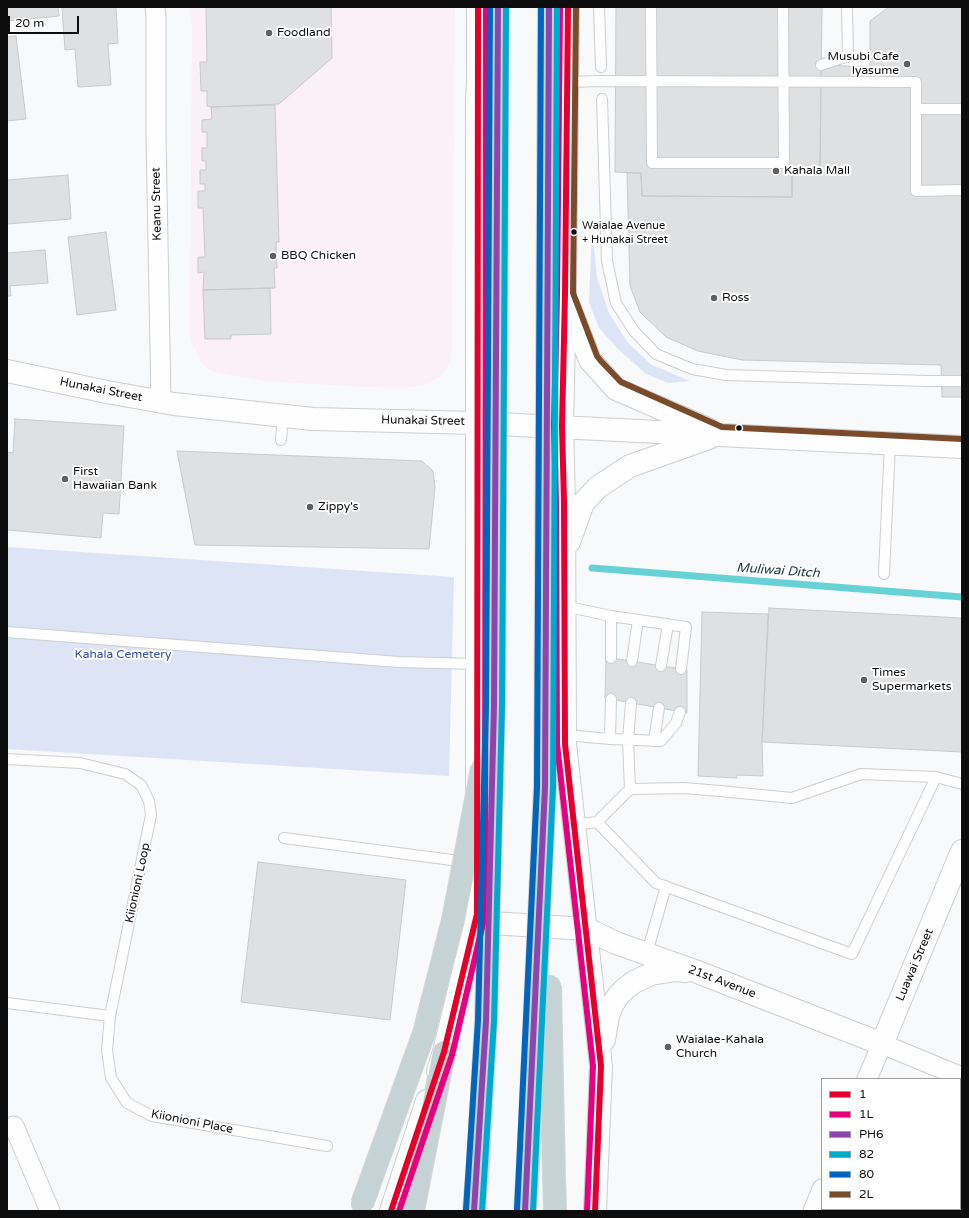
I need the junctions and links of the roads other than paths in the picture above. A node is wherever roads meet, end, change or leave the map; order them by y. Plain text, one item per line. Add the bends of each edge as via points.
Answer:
1 (155, 7) edge
2 (478, 7) edge
3 (498, 7) edge
4 (550, 7) edge
5 (568, 7) edge
6 (599, 7) edge
7 (651, 7) edge
8 (783, 7) edge
9 (847, 7) edge
10 (821, 65) dead end
11 (601, 67) dead end
12 (652, 81) junction
13 (567, 82) junction
14 (784, 82) junction
15 (602, 99) dead end
16 (916, 109) junction
17 (962, 109) edge
18 (962, 190) edge
19 (565, 294) junction
20 (7, 371) edge
21 (962, 381) edge
22 (161, 402) junction
23 (283, 416) junction
24 (478, 422) junction
25 (562, 426) junction
26 (720, 435) junction
27 (280, 440) dead end
28 (890, 443) junction
29 (962, 447) edge
30 (564, 554) junction
31 (884, 574) dead end
32 (564, 606) junction
33 (611, 616) junction
34 (638, 620) junction
35 (668, 624) junction
36 (7, 632) edge
37 (611, 658) dead end
38 (632, 661) dead end
39 (477, 664) junction
40 (661, 666) dead end
41 (681, 669) dead end
42 (611, 699) dead end
43 (631, 703) dead end
44 (494, 706) junction
45 (659, 708) dead end
46 (680, 712) dead end
47 (565, 735) junction
48 (610, 739) junction
49 (628, 740) junction
50 (654, 741) junction
51 (7, 759) edge
52 (936, 777) junction
53 (962, 784) edge
54 (545, 787) junction
55 (630, 789) junction
56 (597, 822) junction
57 (573, 825) junction
58 (284, 838) dead end
59 (962, 851) edge
60 (477, 863) junction
61 (666, 886) junction
62 (475, 922) junction
63 (587, 929) junction
64 (647, 953) junction
65 (695, 971) junction
66 (7, 1003) edge
67 (110, 1016) junction
68 (882, 1044) junction
69 (444, 1052) junction
70 (601, 1066) junction
71 (962, 1077) edge
72 (867, 1078) edge
73 (14, 1126) dead end
74 (327, 1146) dead end
75 (821, 1191) edge
76 (361, 1207) edge
77 (50, 1211) edge
78 (391, 1211) edge
79 (413, 1211) edge
80 (474, 1211) edge
81 (525, 1211) edge
82 (555, 1211) edge
83 (595, 1211) edge
84 (813, 1211) edge

1 - 22 street, Keanu Street
2 - 24 main road
3 - 44 highway, bridge
4 - 54 highway, bridge
5 - 13 main road
6 - 11 lane
7 - 12 lane
8 - 14 lane
9 - 10 lane via 848,56
12 - 13 lane
12 - 14 lane
12 - 14 lane via 652,163 784,163
13 - 19 main road
14 - 16 lane via 916,82
15 - 21 lane via 607,261 616,303 634,331 656,354 692,369 726,375
16 - 17 lane
16 - 18 lane via 916,191
19 - 25 main road
19 - 26 main road via 590,360 616,389
20 - 22 main road, Hunakai Street
22 - 23 main road, Hunakai Street
23 - 24 main road, Hunakai Street via 313,420
23 - 27 lane
24 - 25 main road, Hunakai Street
24 - 39 main road
25 - 26 main road, Hunakai Street
25 - 30 main road
26 - 28 main road, Hunakai Street
26 - 30 main road via 630,466 598,487 583,503
28 - 29 main road, Hunakai Street
28 - 31 lane
30 - 32 main road
32 - 33 lane
32 - 47 main road
33 - 34 lane
33 - 37 lane
34 - 35 lane
34 - 38 lane
35 - 40 lane
35 - 41 lane via 686,627
36 - 39 lane via 399,662
39 - 60 main road
42 - 48 lane
43 - 49 lane
44 - 76 highway, bridge via 453,920 426,1025
44 - 80 highway, bridge via 486,1021
45 - 50 lane
46 - 50 lane via 676,723 661,741
47 - 48 lane
47 - 57 main road
48 - 49 lane
49 - 50 lane
49 - 55 lane
51 - 67 lane, Kiionioni Loop via 80,764 125,774 141,785 149,801 152,815
52 - 53 lane
52 - 55 lane via 861,774 792,798 691,789
52 - 61 lane via 852,954
54 - 81 highway, bridge
54 - 82 highway, bridge
55 - 56 lane
56 - 57 lane
56 - 61 lane via 656,883
57 - 63 main road
58 - 60 lane
59 - 68 main road, Luawai Street
60 - 62 main road
61 - 64 lane
62 - 63 main road, 21st Avenue
62 - 69 main road
63 - 64 main road, 21st Avenue
63 - 70 main road
64 - 65 main road, 21st Avenue
65 - 68 main road, 21st Avenue
65 - 70 main road via 676,970 651,974 634,982 618,996 608,1016
66 - 67 lane
67 - 74 lane, Kiionioni Place via 107,1050 111,1078 127,1103 152,1116
68 - 71 street, 21st Avenue
68 - 72 street, Luawai Street
69 - 78 main road
69 - 79 highway
70 - 83 main road
73 - 77 street
75 - 84 street

